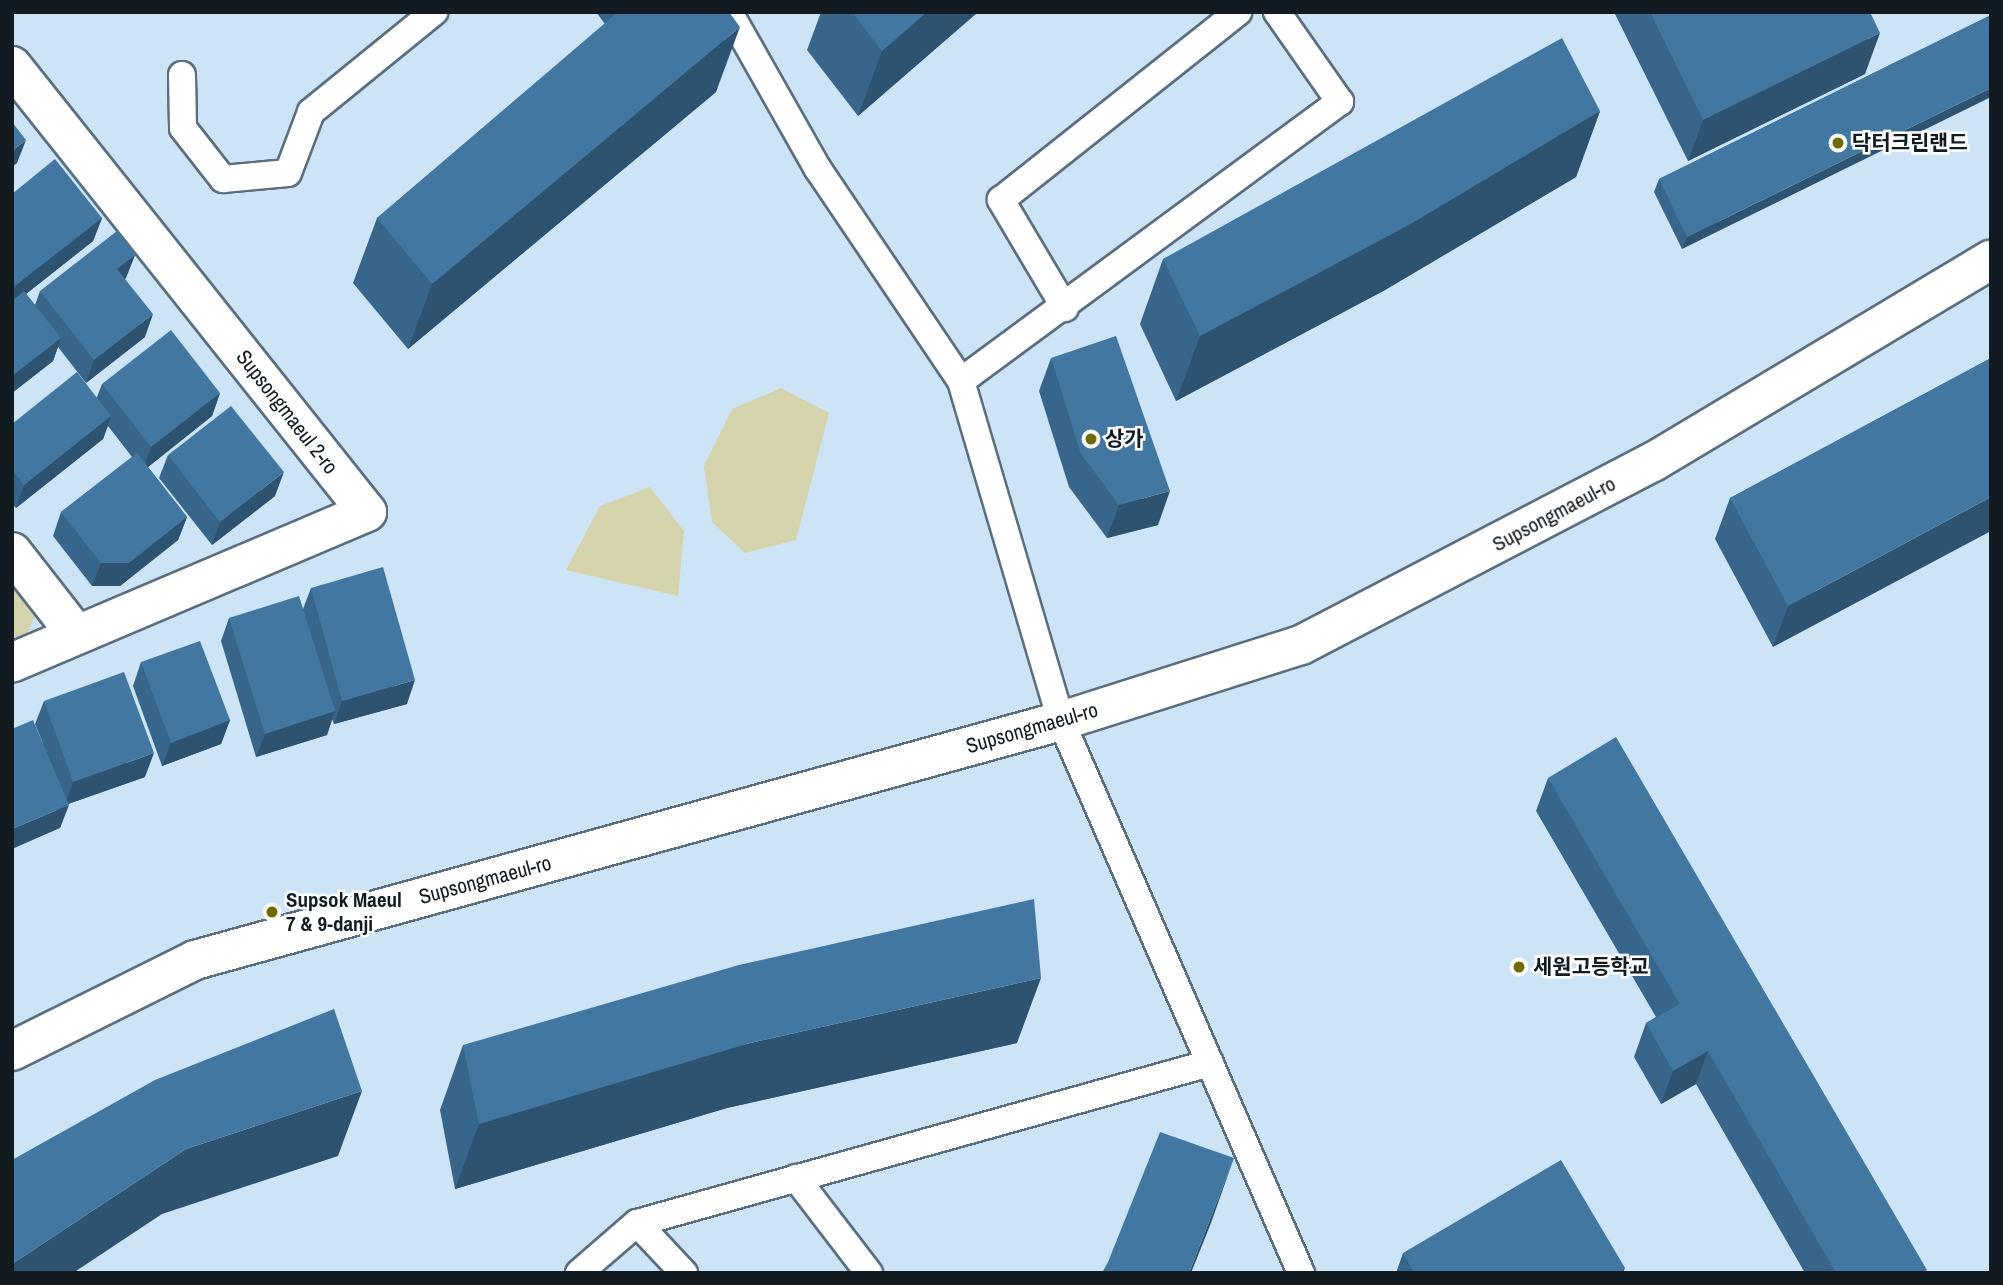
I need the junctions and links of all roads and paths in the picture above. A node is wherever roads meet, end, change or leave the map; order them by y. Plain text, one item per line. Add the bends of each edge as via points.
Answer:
1 (434, 12) edge
2 (729, 12) edge
3 (1238, 12) edge
4 (1277, 12) edge
5 (12, 66) edge
6 (182, 75) dead end
7 (1991, 260) edge
8 (1065, 308) junction
9 (961, 381) junction
10 (12, 552) edge
11 (76, 634) junction
12 (12, 663) edge
13 (1061, 721) junction
14 (12, 1052) edge
15 (1210, 1063) junction
16 (796, 1178) junction
17 (637, 1223) junction
18 (579, 1273) edge
19 (684, 1273) edge
20 (869, 1273) edge
21 (1301, 1273) edge

1 - 6 lane via 311,112 288,173 223,179 183,128
2 - 9 lane via 818,169
3 - 8 lane via 1001,200
4 - 8 lane via 1340,102
5 - 11 main road, Supsongmaeul 2-ro via 367,512
7 - 13 main road, Supsongmaeul-ro via 1653,462 1301,645
8 - 9 lane
9 - 13 lane
10 - 11 main road
11 - 12 main road, Supsongmaeul 2-ro
13 - 14 main road, Supsongmaeul-ro via 195,960
13 - 15 lane
15 - 16 lane
15 - 21 lane
16 - 17 lane
16 - 20 lane
17 - 18 lane
17 - 19 lane

